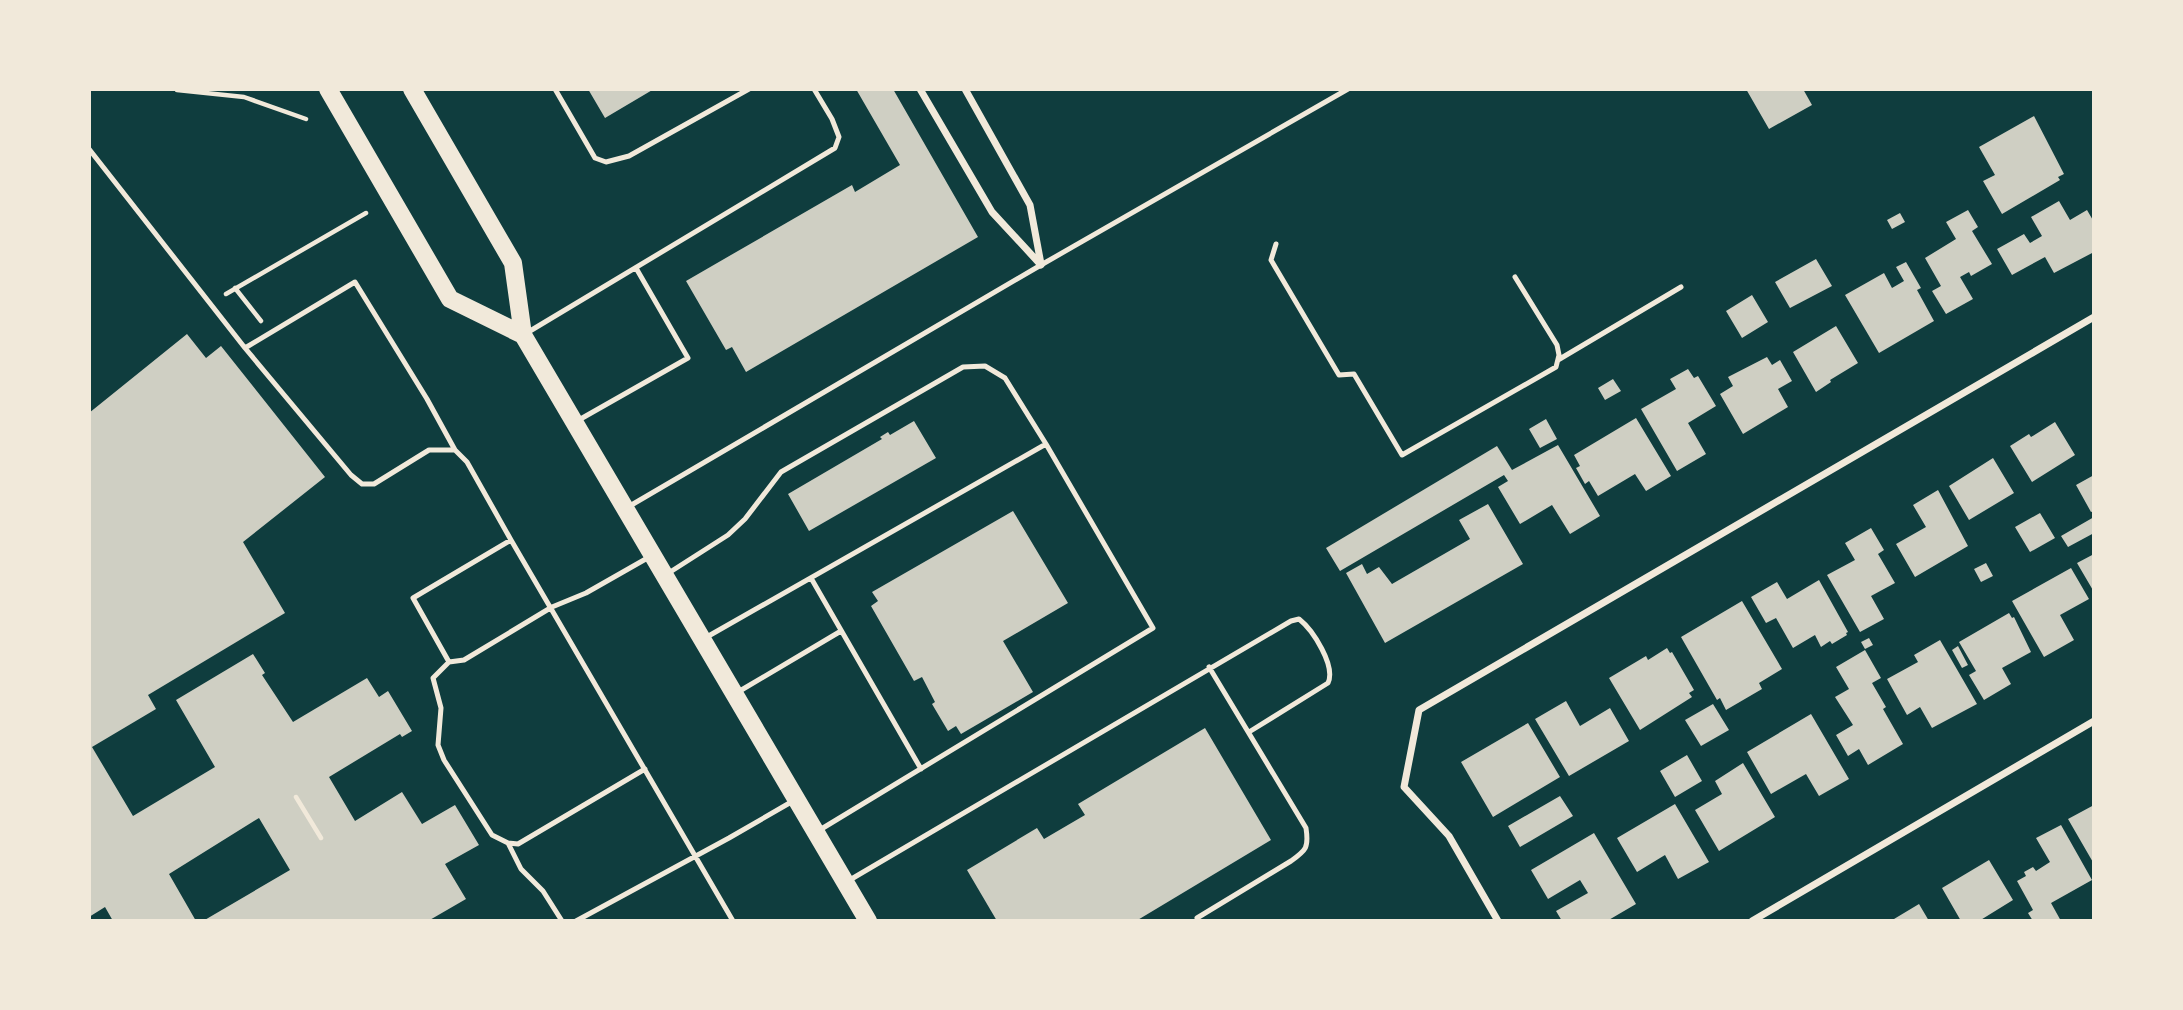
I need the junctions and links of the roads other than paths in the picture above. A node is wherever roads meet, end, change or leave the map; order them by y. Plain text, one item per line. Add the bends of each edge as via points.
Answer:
1 (328, 89) edge
2 (412, 89) edge
3 (555, 89) edge
4 (749, 89) edge
5 (814, 89) edge
6 (920, 89) edge
7 (965, 89) edge
8 (1348, 89) edge
9 (89, 149) edge
10 (1276, 244) dead end
11 (1041, 265) junction
12 (636, 268) junction
13 (1515, 277) dead end
14 (1681, 288) dead end
15 (2094, 317) edge
16 (523, 335) junction
17 (245, 348) junction
18 (1558, 360) junction
19 (575, 423) junction
20 (1046, 444) junction
21 (455, 450) junction
22 (625, 508) junction
23 (511, 540) junction
24 (652, 555) junction
25 (664, 576) junction
26 (811, 578) junction
27 (552, 607) junction
28 (841, 631) junction
29 (702, 640) junction
30 (449, 662) junction
31 (1209, 667) junction
32 (734, 694) junction
33 (2094, 721) edge
34 (1248, 732) junction
35 (645, 769) junction
36 (921, 769) junction
37 (796, 799) junction
38 (816, 833) junction
39 (508, 843) junction
40 (696, 855) junction
41 (845, 883) junction
42 (1197, 918) dead end
43 (562, 921) edge
44 (576, 921) edge
45 (733, 921) edge
46 (867, 921) edge
47 (1498, 921) edge
48 (1752, 921) edge

1 - 16 main road via 450,299
2 - 16 main road via 513,263
3 - 4 lane via 595,158 606,162 629,156
5 - 12 lane via 839,137 835,148
6 - 11 street via 992,212
7 - 11 street via 1030,205
8 - 11 lane
9 - 17 lane
10 - 18 lane via 1272,260 1339,375 1354,374 1402,455 1556,367
11 - 22 lane
12 - 16 lane
12 - 19 lane via 688,358
13 - 18 lane via 1557,345
14 - 18 lane
15 - 47 street via 1419,710 1405,787 1449,836
16 - 19 main road
17 - 21 lane via 362,484 374,484 429,450
17 - 21 lane via 355,282
19 - 22 main road
20 - 25 lane via 1004,378 985,366 963,367 781,472 727,535
20 - 26 lane
20 - 36 lane via 1153,628
21 - 23 lane via 467,462
22 - 24 main road
23 - 27 lane
23 - 30 lane via 413,598
24 - 25 main road
24 - 27 lane
25 - 29 main road
26 - 28 lane
26 - 29 lane
27 - 30 lane via 464,660
27 - 35 lane
28 - 32 lane
28 - 36 lane
29 - 32 main road
30 - 39 lane via 433,678 441,708 438,745 492,835
31 - 34 lane
31 - 34 lane via 1299,619 1329,664 1328,682
31 - 41 lane
32 - 37 main road
33 - 48 street
34 - 42 lane via 1306,828 1308,840 1305,850 1291,861
35 - 39 lane via 519,844
35 - 40 lane
36 - 38 lane
37 - 38 main road
37 - 40 lane
38 - 41 main road
39 - 43 lane via 521,869 543,891
40 - 44 lane
40 - 45 lane
41 - 46 main road

